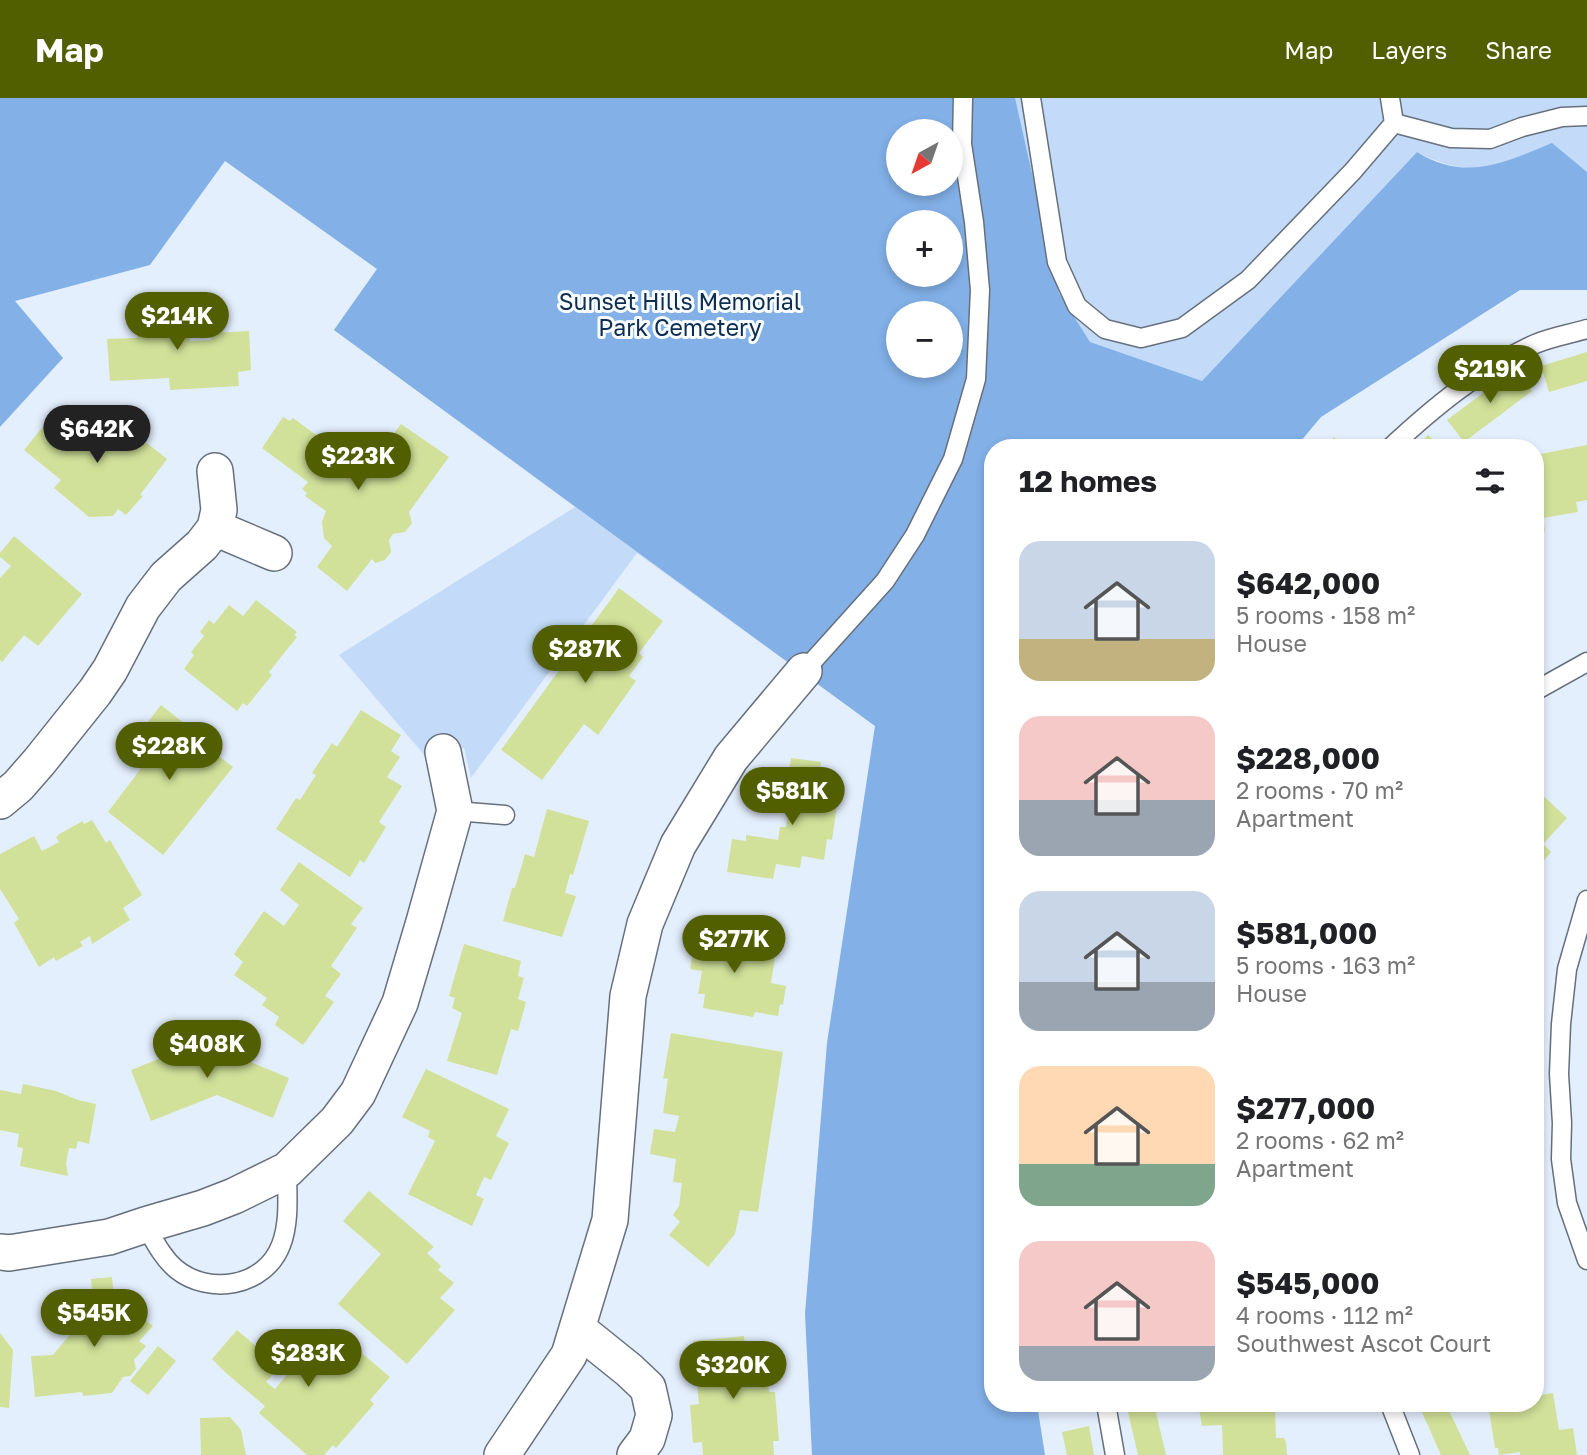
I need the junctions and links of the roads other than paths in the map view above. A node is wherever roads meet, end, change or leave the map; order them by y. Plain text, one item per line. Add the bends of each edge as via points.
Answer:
1 (963, 98) edge
2 (1031, 98) edge
3 (1390, 98) edge
4 (1587, 116) edge
5 (1394, 123) junction
6 (1587, 329) edge
7 (1400, 439) edge
8 (215, 471) dead end
9 (215, 528) junction
10 (274, 553) dead end
11 (1587, 662) edge
12 (804, 671) joint
13 (1544, 686) edge
14 (443, 752) dead end
15 (0, 801) edge
16 (455, 811) junction
17 (505, 816) dead end
18 (1587, 900) edge
19 (287, 1170) junction
20 (145, 1224) junction
21 (0, 1252) edge
22 (1587, 1260) edge
23 (578, 1329) junction
24 (1107, 1412) edge
25 (1393, 1412) edge
26 (502, 1455) edge
27 (635, 1455) edge
28 (1115, 1455) edge
29 (1410, 1455) edge

1 - 12 lane via 962,144 980,290 976,379 953,459 915,535 885,581
2 - 5 lane via 1057,262 1077,306 1105,330 1141,338 1182,328 1248,280
3 - 5 lane
4 - 5 lane via 1562,117 1490,139 1451,138
6 - 7 lane via 1537,343 1500,362
8 - 9 street via 219,510
9 - 10 street
9 - 15 street via 166,577 143,607 95,692 18,786
11 - 13 lane
12 - 23 street via 731,758 678,845 645,924 628,996 610,1220
14 - 16 street
16 - 17 lane
16 - 19 street via 400,1003 358,1093 337,1121
18 - 22 lane via 1567,969 1559,1074 1567,1203
19 - 20 street via 203,1208
19 - 20 lane via 283,1242 275,1259 240,1283 208,1285 192,1279 161,1252
20 - 21 street via 109,1237
23 - 26 street via 569,1355
23 - 27 street via 648,1388 654,1415 647,1439
24 - 28 lane
25 - 29 lane

